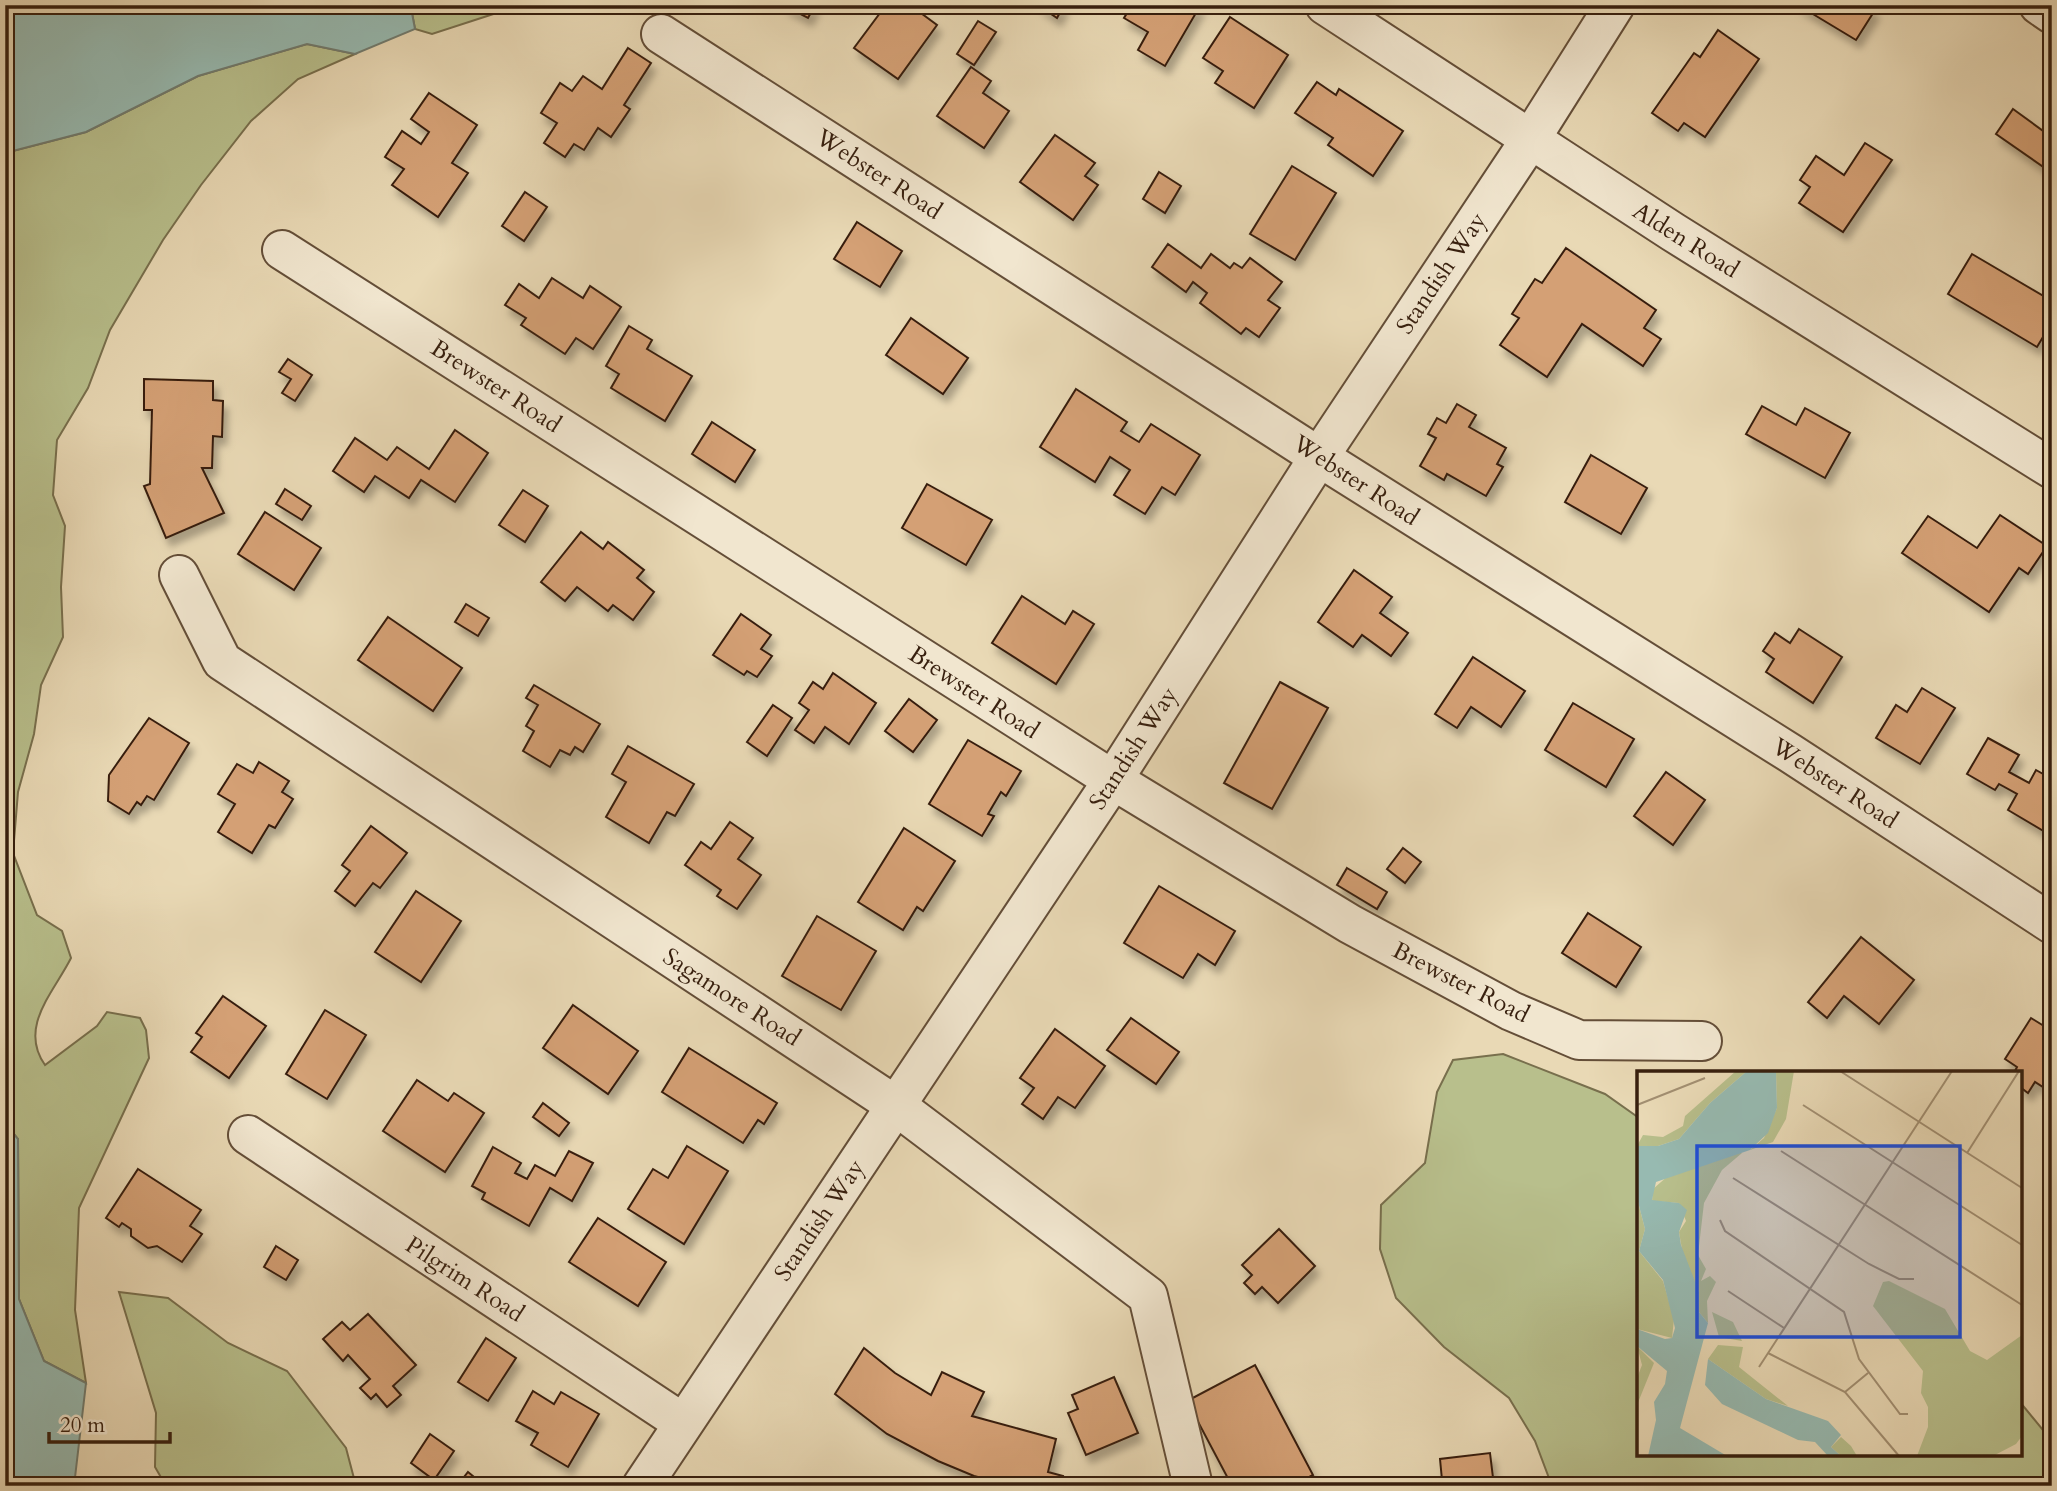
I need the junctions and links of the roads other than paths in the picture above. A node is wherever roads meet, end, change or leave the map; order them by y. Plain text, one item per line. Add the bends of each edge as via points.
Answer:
1 (1325, 5) edge
2 (1615, 5) edge
3 (2039, 5) edge
4 (2052, 14) edge
5 (661, 34) dead end
6 (1530, 140) junction
7 (282, 250) dead end
8 (1318, 457) junction
9 (2052, 469) edge
10 (179, 575) dead end
11 (1113, 780) junction
12 (2052, 924) edge
13 (1702, 1041) dead end
14 (895, 1105) junction
15 (248, 1135) dead end
16 (683, 1423) junction
17 (642, 1486) edge
18 (1193, 1486) edge

1 - 6 street, Alden Road
2 - 6 street, Standish Way
3 - 4 street
5 - 8 street, Webster Road
6 - 8 street, Standish Way
6 - 9 street, Alden Road
7 - 11 street, Brewster Road
8 - 11 street, Standish Way
8 - 12 street, Webster Road via 1790,753
10 - 14 street, Sagamore Road via 222,661
11 - 13 street, Brewster Road via 1350,924 1511,1011 1579,1040
11 - 14 street, Standish Way
14 - 16 street, Standish Way
14 - 18 street, Sagamore Road via 1147,1296
15 - 16 street, Pilgrim Road
16 - 17 street, Standish Way

